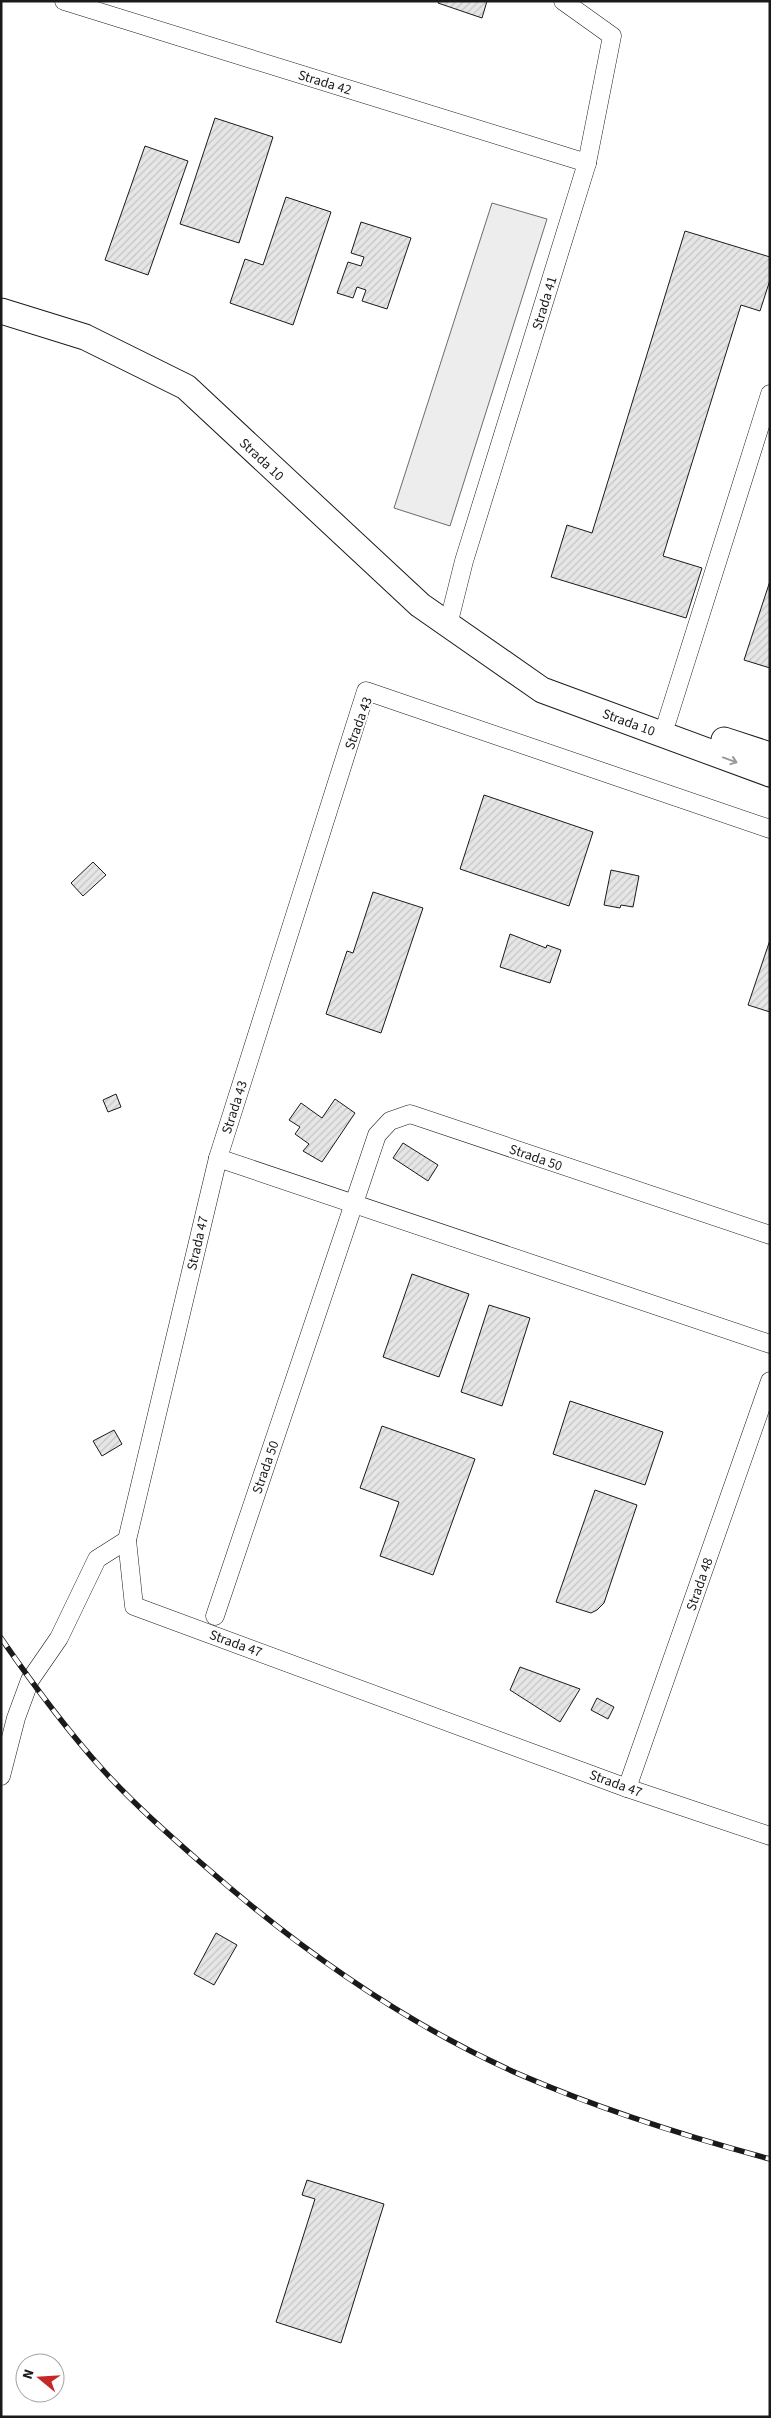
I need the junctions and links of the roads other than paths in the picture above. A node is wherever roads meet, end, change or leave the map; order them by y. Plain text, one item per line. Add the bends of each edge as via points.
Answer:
1 (64, 1) edge
2 (563, 1) edge
3 (587, 163) junction
4 (1, 311) edge
5 (770, 394) edge
6 (448, 625) junction
7 (494, 657) junction
8 (667, 722) junction
9 (770, 755) edge
10 (770, 774) edge
11 (770, 829) edge
12 (218, 1158) junction
13 (353, 1203) junction
14 (770, 1235) edge
15 (770, 1344) edge
16 (770, 1381) edge
17 (126, 1540) junction
18 (215, 1616) dead end
19 (1, 1776) edge
20 (627, 1788) junction
21 (770, 1836) edge

1 - 3 street, Strada 42
2 - 3 street, Strada 41 via 612,36
3 - 6 street, Strada 41 via 464,561
4 - 6 street, Strada 10 via 85,337 186,387 420,605
5 - 8 street
6 - 7 street, Strada 10
7 - 8 street, Strada 10
7 -> 10 street, Strada 10 via 542,690
8 - 9 street, Strada 10
11 - 12 street, Strada 43 via 366,691
12 - 13 street
12 - 17 street, Strada 47
13 - 14 street, Strada 50 via 377,1135 390,1120 410,1114
13 - 15 street
13 - 18 street, Strada 50
16 - 20 street, Strada 48
17 - 19 street via 97,1559 59,1638 30,1680
17 - 20 street, Strada 47 via 134,1606
20 - 21 street, Strada 47

